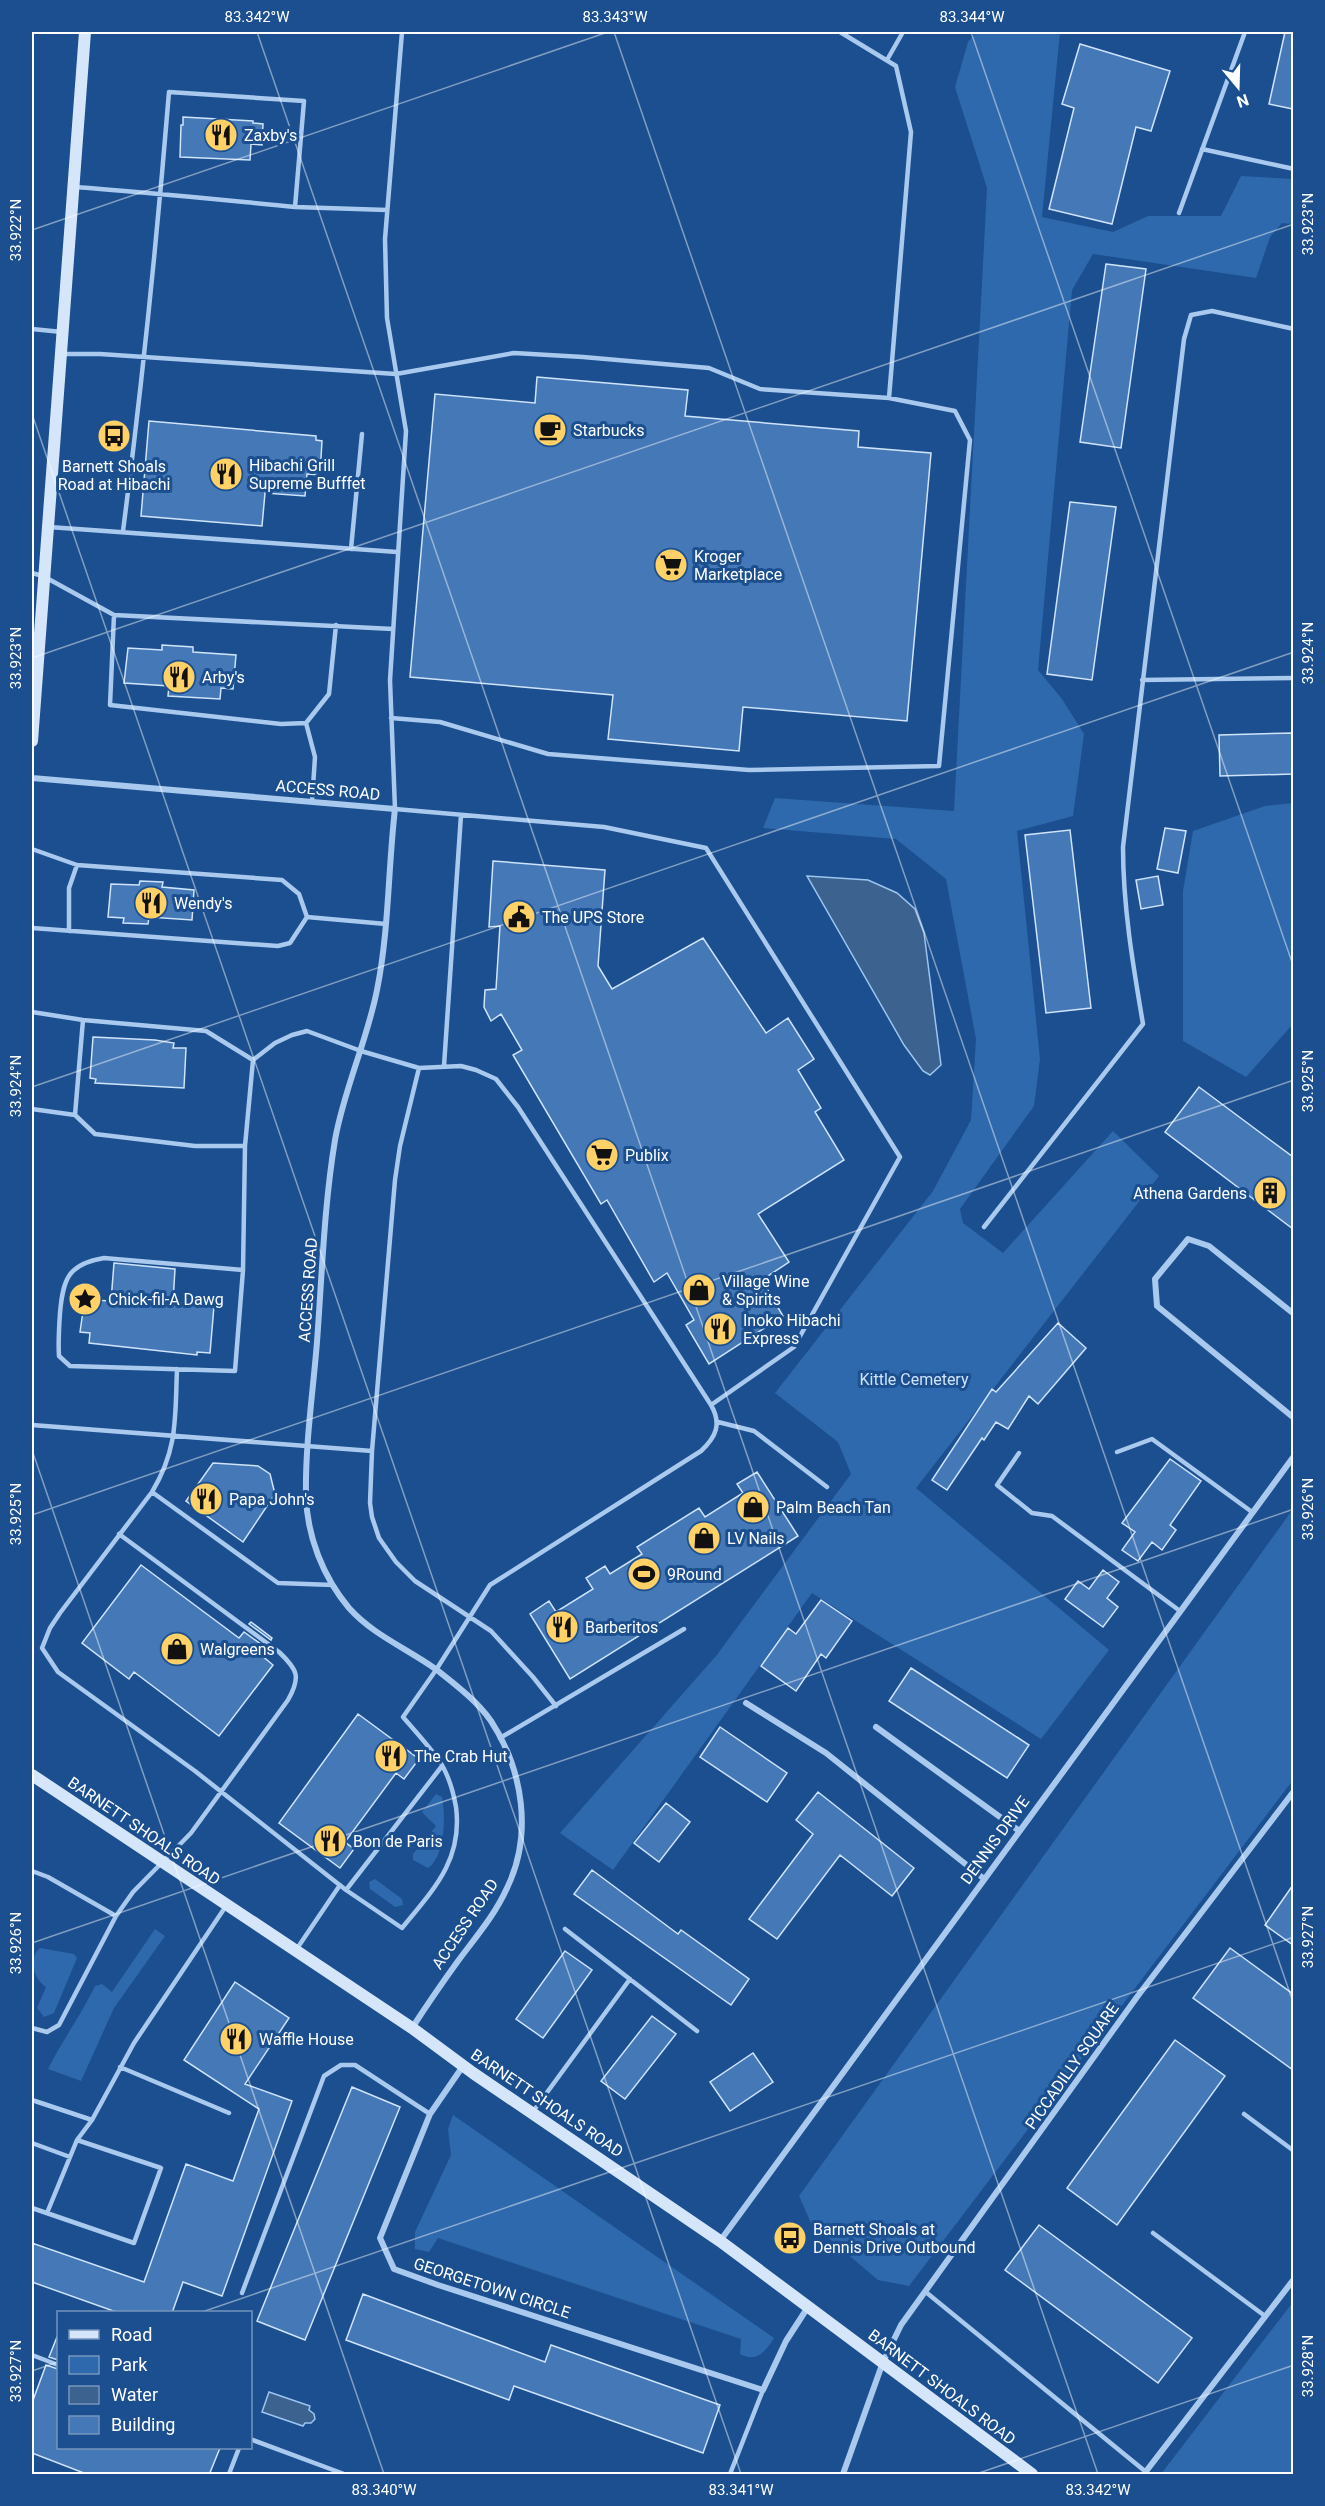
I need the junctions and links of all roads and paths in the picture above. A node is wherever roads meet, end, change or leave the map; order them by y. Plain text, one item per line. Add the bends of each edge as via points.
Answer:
1 (85, 32) edge
2 (402, 32) edge
3 (840, 32) edge
4 (903, 32) edge
5 (1245, 32) edge
6 (887, 60) junction
7 (1202, 150) junction
8 (1293, 169) edge
9 (74, 188) junction
10 (161, 195) junction
11 (295, 207) junction
12 (387, 210) junction
13 (1179, 213) dead end
14 (32, 329) edge
15 (1293, 329) edge
16 (63, 332) junction
17 (62, 354) junction
18 (144, 357) junction
19 (396, 374) junction
20 (889, 398) junction
21 (362, 434) dead end
22 (47, 527) junction
23 (123, 531) junction
24 (351, 549) junction
25 (398, 552) junction
26 (37, 575) edge
27 (114, 615) junction
28 (336, 625) junction
29 (393, 629) junction
30 (1293, 678) edge
31 (1142, 680) junction
32 (390, 718) junction
33 (306, 723) junction
34 (32, 741) edge
35 (32, 778) edge
36 (312, 802) junction
37 (395, 809) junction
38 (461, 815) junction
39 (32, 849) edge
40 (77, 865) junction
41 (308, 917) junction
42 (386, 924) junction
43 (32, 928) edge
44 (69, 930) junction
45 (32, 1012) edge
46 (83, 1020) junction
47 (361, 1052) junction
48 (253, 1060) junction
49 (444, 1066) junction
50 (419, 1068) junction
51 (32, 1109) edge
52 (75, 1115) junction
53 (245, 1146) junction
54 (984, 1227) dead end
55 (243, 1270) junction
56 (1293, 1314) edge
57 (177, 1369) junction
58 (711, 1405) junction
59 (1293, 1418) edge
60 (718, 1422) junction
61 (32, 1425) edge
62 (175, 1436) junction
63 (309, 1447) junction
64 (372, 1451) junction
65 (1117, 1452) dead end
66 (1019, 1453) dead end
67 (1293, 1456) edge
68 (827, 1487) dead end
69 (152, 1492) junction
70 (1252, 1512) junction
71 (119, 1534) junction
72 (333, 1585) junction
73 (1180, 1611) junction
74 (471, 1616) junction
75 (684, 1629) dead end
76 (436, 1670) junction
77 (746, 1703) dead end
78 (556, 1706) junction
79 (876, 1727) dead end
80 (500, 1738) junction
81 (442, 1767) junction
82 (32, 1775) edge
83 (1293, 1791) edge
84 (219, 1793) junction
85 (1018, 1830) junction
86 (163, 1863) junction
87 (32, 1871) edge
88 (983, 1878) junction
89 (340, 1885) junction
90 (346, 1890) junction
91 (226, 1906) junction
92 (116, 1916) junction
93 (565, 1929) dead end
94 (295, 1951) junction
95 (630, 1979) junction
96 (32, 2028) edge
97 (412, 2028) junction
98 (697, 2031) dead end
99 (463, 2066) junction
100 (120, 2067) junction
101 (32, 2100) edge
102 (229, 2113) dead end
103 (532, 2113) junction
104 (430, 2114) junction
105 (1244, 2114) dead end
106 (92, 2120) junction
107 (77, 2140) junction
108 (32, 2143) edge
109 (1293, 2151) edge
110 (70, 2157) junction
111 (32, 2208) edge
112 (47, 2213) junction
113 (1153, 2233) dead end
114 (720, 2241) junction
115 (1293, 2279) edge
116 (242, 2293) dead end
117 (927, 2293) junction
118 (808, 2307) junction
119 (1265, 2316) junction
120 (32, 2355) edge
121 (883, 2362) junction
122 (57, 2365) edge
123 (763, 2390) junction
124 (252, 2440) edge
125 (238, 2449) edge
126 (1145, 2473) edge
127 (229, 2475) edge
128 (344, 2475) edge
129 (729, 2475) edge
130 (843, 2475) edge
131 (1032, 2475) edge

1 - 9 main road
2 - 12 lane
3 - 6 lane
4 - 6 lane
5 - 7 lane
6 - 20 lane via 896,66 911,132
7 - 8 lane
7 - 13 lane
9 - 10 lane
9 - 16 main road
10 - 11 lane
10 - 11 lane via 169,92 304,101
10 - 18 lane
11 - 12 lane
12 - 19 lane via 387,318
14 - 16 lane
15 - 31 lane via 1212,311 1191,315 1184,339
16 - 17 main road
17 - 18 lane
17 - 22 main road
18 - 19 lane
18 - 23 lane
19 - 20 lane via 514,353 709,369 760,388
19 - 25 lane via 406,431
20 - 32 lane via 955,411 970,440 939,766 749,771 572,756 548,753 440,722
21 - 24 lane
22 - 23 lane
22 - 26 main road
23 - 24 lane
24 - 25 lane
25 - 29 lane
26 - 27 lane
26 - 34 main road
27 - 28 lane
27 - 33 lane via 110,705 280,724
28 - 29 lane
28 - 33 lane via 329,694
29 - 32 lane
30 - 31 lane
31 - 54 lane via 1123,847 1123,885 1143,1024
32 - 37 lane
33 - 36 lane via 315,757
35 - 36 street, ACCESS ROAD
36 - 37 street, ACCESS ROAD
37 - 38 lane
37 - 42 street, ACCESS ROAD
38 - 49 lane
38 - 58 lane via 604,827 706,848 900,1157 794,1347
39 - 40 lane
40 - 41 lane via 282,880 299,894
40 - 44 lane via 69,888
41 - 42 lane
41 - 44 lane via 290,943 279,946
42 - 47 street, ACCESS ROAD via 378,990
43 - 44 lane
45 - 46 lane
46 - 48 lane via 207,1031
46 - 52 lane
47 - 48 lane via 307,1031 275,1043
47 - 50 lane
47 - 63 street, ACCESS ROAD via 335,1137
48 - 53 lane
49 - 50 lane
49 - 58 lane via 461,1066 496,1079
50 - 64 lane via 394,1180
51 - 52 lane
52 - 53 lane via 95,1134 195,1146
53 - 55 lane
55 - 57 lane via 235,1371
55 - 57 lane via 104,1258 88,1261 67,1278 58,1341 59,1356 70,1366
56 - 59 street via 1209,1246 1188,1239 1155,1279 1157,1306
57 - 62 lane
58 - 60 lane
60 - 68 lane via 754,1431
60 - 74 lane via 711,1442 701,1451 490,1585
61 - 62 lane
62 - 63 lane
62 - 69 lane via 165,1470
63 - 64 lane
63 - 72 street, ACCESS ROAD via 308,1519 320,1560
64 - 74 lane via 372,1517 388,1553 415,1581
65 - 70 lane via 1152,1439
66 - 73 lane via 997,1485 1032,1513 1052,1516
67 - 70 street, DENNIS DRIVE
69 - 71 lane
69 - 72 lane via 278,1583
70 - 73 street, DENNIS DRIVE
71 - 84 lane via 50,1628 42,1648 58,1672 195,1771
71 - 84 lane via 279,1652 297,1675 288,1700
72 - 76 street, ACCESS ROAD via 370,1627
73 - 85 street, DENNIS DRIVE
74 - 76 lane
74 - 78 lane via 503,1643
75 - 78 lane
76 - 80 street, ACCESS ROAD via 476,1704
76 - 81 lane via 403,1717
77 - 88 street via 826,1754
78 - 80 lane
79 - 85 street
80 - 97 street, ACCESS ROAD via 520,1793 521,1834 514,1870 494,1911
81 - 90 lane
81 - 90 lane via 458,1820 453,1856 438,1884 402,1928
82 - 86 main road, BARNETT SHOALS ROAD
83 - 117 street, PICCADILLY SQUARE via 1137,1997
84 - 86 lane via 191,1833
84 - 89 lane
85 - 88 street, DENNIS DRIVE
86 - 91 main road, BARNETT SHOALS ROAD
86 - 92 lane via 133,1892
87 - 92 lane
88 - 114 street, DENNIS DRIVE
89 - 90 lane
89 - 94 lane
91 - 94 main road, BARNETT SHOALS ROAD
91 - 100 lane
92 - 96 lane via 58,2025 47,2032
93 - 95 lane
94 - 97 main road, BARNETT SHOALS ROAD
95 - 98 lane
95 - 103 lane
97 - 99 main road, BARNETT SHOALS ROAD
99 - 103 main road, BARNETT SHOALS ROAD
99 - 104 street, GEORGETOWN CIRCLE
100 - 102 lane
100 - 106 lane
101 - 106 lane
103 - 114 main road, BARNETT SHOALS ROAD
104 - 116 lane via 355,2065 341,2065 324,2076
104 - 123 street, GEORGETOWN CIRCLE via 380,2238 394,2269
105 - 109 lane
106 - 107 lane
107 - 110 lane
107 - 112 lane via 161,2168 134,2243
108 - 110 lane
110 - 112 lane
111 - 112 lane
113 - 119 lane
114 - 118 main road, BARNETT SHOALS ROAD
115 - 119 street
117 - 121 street, PICCADILLY SQUARE via 902,2325
117 - 126 lane
118 - 121 main road, BARNETT SHOALS ROAD
118 - 123 street via 786,2341
119 - 126 street
120 - 122 lane
121 - 130 street, PICCADILLY SQUARE
121 - 131 main road, BARNETT SHOALS ROAD
123 - 129 lane
124 - 128 lane
125 - 127 lane

